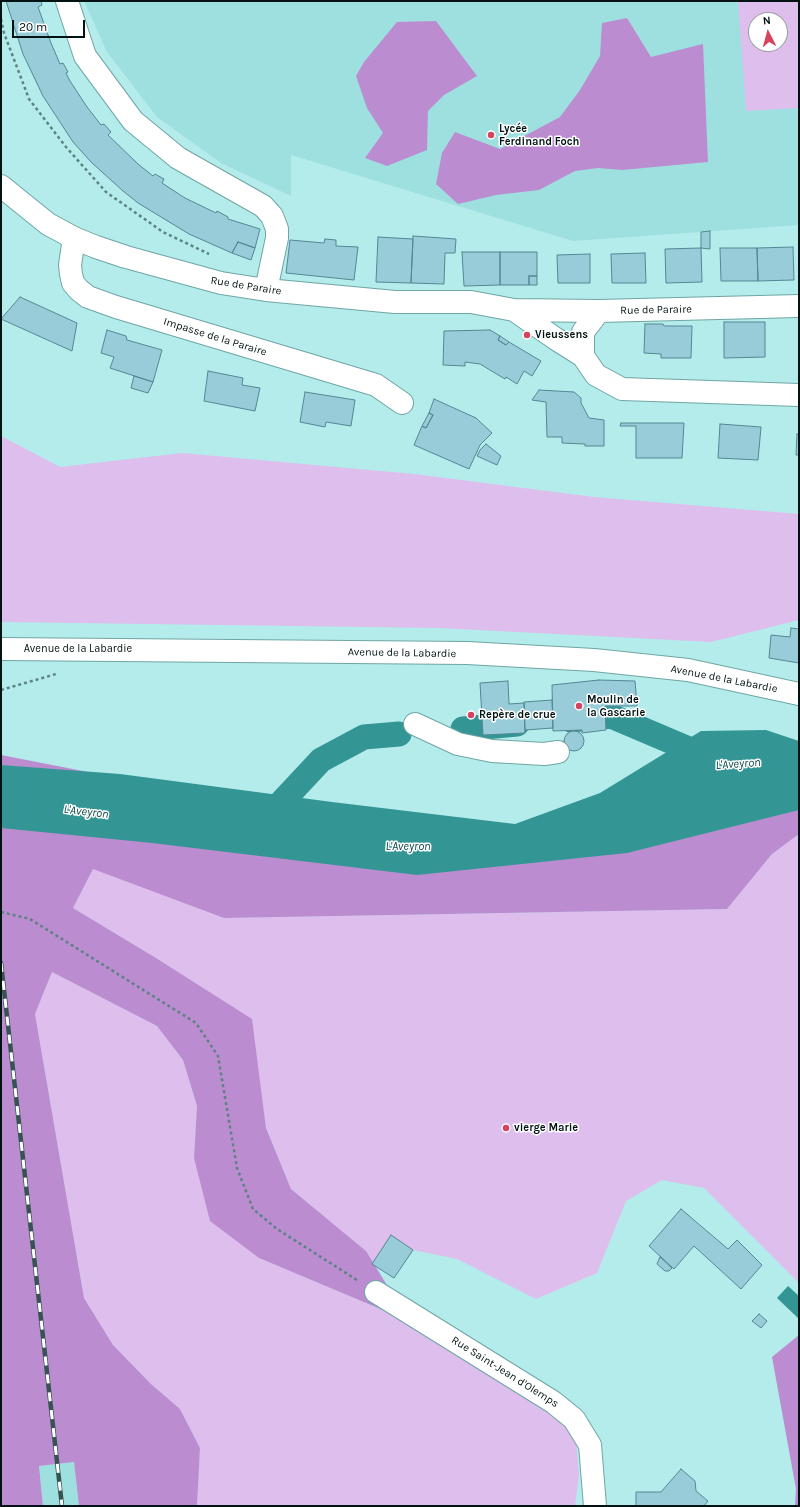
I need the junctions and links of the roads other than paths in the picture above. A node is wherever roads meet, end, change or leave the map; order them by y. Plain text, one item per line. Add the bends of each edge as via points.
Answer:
1 (67, 1) edge
2 (1, 186) edge
3 (74, 238) junction
4 (266, 290) junction
5 (799, 306) edge
6 (514, 310) junction
7 (599, 311) junction
8 (583, 356) junction
9 (799, 395) edge
10 (402, 403) dead end
11 (1, 649) edge
12 (799, 694) edge
13 (415, 724) dead end
14 (558, 752) dead end
15 (376, 1292) road end
16 (595, 1506) edge

1 - 4 street via 85,56 133,121 178,158 263,206 272,216 277,238
2 - 3 street, Rue de Paraire via 48,224
3 - 4 street, Rue de Paraire via 183,274
3 - 10 street, Impasse de la Paraire via 70,265 73,283 88,297 376,385
4 - 6 street, Rue de Paraire via 395,302 471,302
5 - 7 street, Rue de Paraire
6 - 7 street, Rue de Paraire
6 - 8 street, Rue de Paraire
7 - 8 street via 583,332
8 - 9 street via 596,375 622,389
11 - 12 street, Avenue de la Labardie via 467,654 594,660 688,670
13 - 14 street via 458,744 492,751 544,754
15 - 16 street, Rue Saint-Jean d'Olemps via 553,1402 574,1419 590,1444

